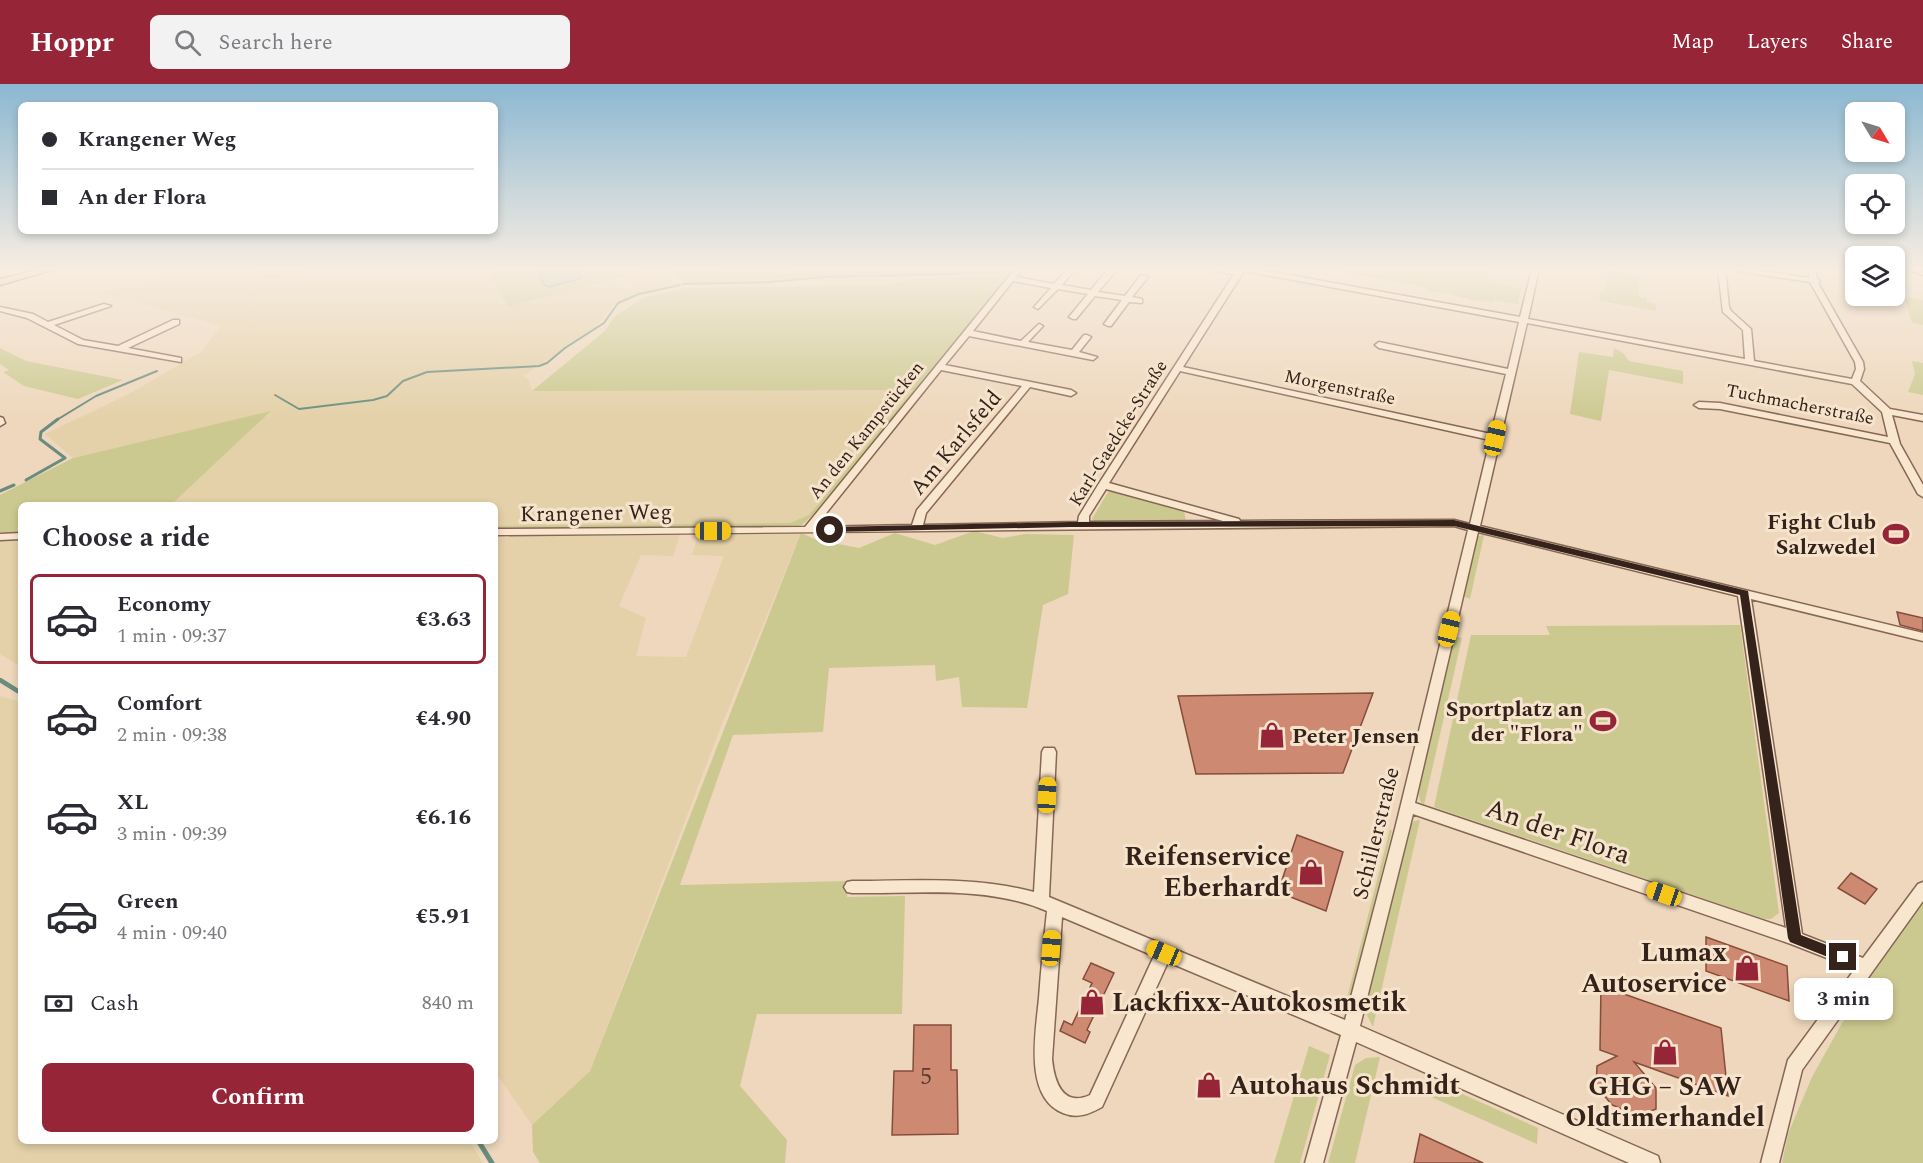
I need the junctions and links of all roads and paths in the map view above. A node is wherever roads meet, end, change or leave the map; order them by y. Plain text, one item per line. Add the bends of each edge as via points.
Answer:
1 (36, 319) edge
2 (65, 319) edge
3 (979, 319) edge
4 (1112, 319) edge
5 (1210, 319) edge
6 (1520, 319) edge
7 (1737, 319) edge
8 (1835, 319) edge
9 (1524, 320) junction
10 (176, 322) dead end
11 (1108, 324) dead end
12 (47, 325) junction
13 (1039, 326) dead end
14 (968, 333) junction
15 (1087, 337) dead end
16 (1023, 343) junction
17 (1379, 345) dead end
18 (118, 350) junction
19 (1074, 353) junction
20 (1093, 357) dead end
21 (178, 360) dead end
22 (1750, 363) junction
23 (940, 367) junction
24 (1178, 368) junction
25 (1511, 372) junction
26 (1855, 382) junction
27 (1028, 384) junction
28 (1071, 393) dead end
29 (1699, 405) dead end
30 (1887, 411) junction
31 (1923, 418) edge
32 (1495, 438) junction
33 (1893, 441) junction
34 (1103, 484) junction
35 (1923, 494) edge
36 (1083, 525) junction
37 (1237, 525) junction
38 (1473, 526) junction
39 (917, 527) junction
40 (808, 530) junction
41 (498, 532) edge
42 (0, 537) edge
43 (18, 537) edge
44 (1744, 594) junction
45 (1923, 638) edge
46 (1049, 752) dead end
47 (1407, 806) junction
48 (852, 887) dead end
49 (1923, 889) edge
50 (1048, 904) junction
51 (1795, 938) junction
52 (1164, 953) junction
53 (1866, 966) junction
54 (1351, 1031) junction
55 (1314, 1163) edge
56 (1651, 1163) edge
57 (1770, 1163) edge

1 - 12 street
2 - 12 street
3 - 14 street, An den Kampstücken
4 - 11 street
5 - 24 street, Karl-Gaedcke-Straße
6 - 9 street
7 - 22 street via 1747,328
8 - 26 street, Tuchmacherstraße via 1859,362
9 - 22 street
9 - 25 street, Schillerstraße
10 - 18 street
12 - 18 street via 81,342
13 - 16 street
14 - 16 street
14 - 23 street, An den Kampstücken
15 - 19 street
16 - 19 street
17 - 25 street
18 - 21 street
19 - 20 street
22 - 26 street
23 - 27 street, Am Karlsfeld
23 - 40 street, An den Kampstücken
24 - 32 street, Morgenstraße
24 - 34 street, Karl-Gaedcke-Straße
25 - 32 street, Schillerstraße
26 - 30 street, Tuchmacherstraße
27 - 28 street, Am Karlsfeld
27 - 39 street, Am Karlsfeld via 921,512
29 - 33 street, Tuchmacherstraße
30 - 31 street
30 - 33 street, Tuchmacherstraße
32 - 38 street, Schillerstraße
33 - 35 street, Tuchmacherstraße
34 - 36 street, Karl-Gaedcke-Straße via 1084,516
34 - 37 street, Krangener Weg via 1230,519
36 - 37 street, Krangener Weg
36 - 39 street, Krangener Weg
37 - 38 street, Krangener Weg
38 - 44 street
38 - 47 street, Schillerstraße
39 - 40 street, Krangener Weg
40 - 41 street, Krangener Weg
42 - 43 street
44 - 45 street
44 - 51 street
46 - 50 street
47 - 51 street, An der Flora
47 - 54 street, Schillerstraße
48 - 50 street via 985,889
49 - 53 street
50 - 52 street
50 - 52 street via 1042,1052 1046,1079 1054,1098 1064,1106 1076,1109 1096,1101
51 - 53 street, An der Flora
52 - 54 street
53 - 57 street via 1794,1066
54 - 55 street, Schillerstraße
54 - 56 street

